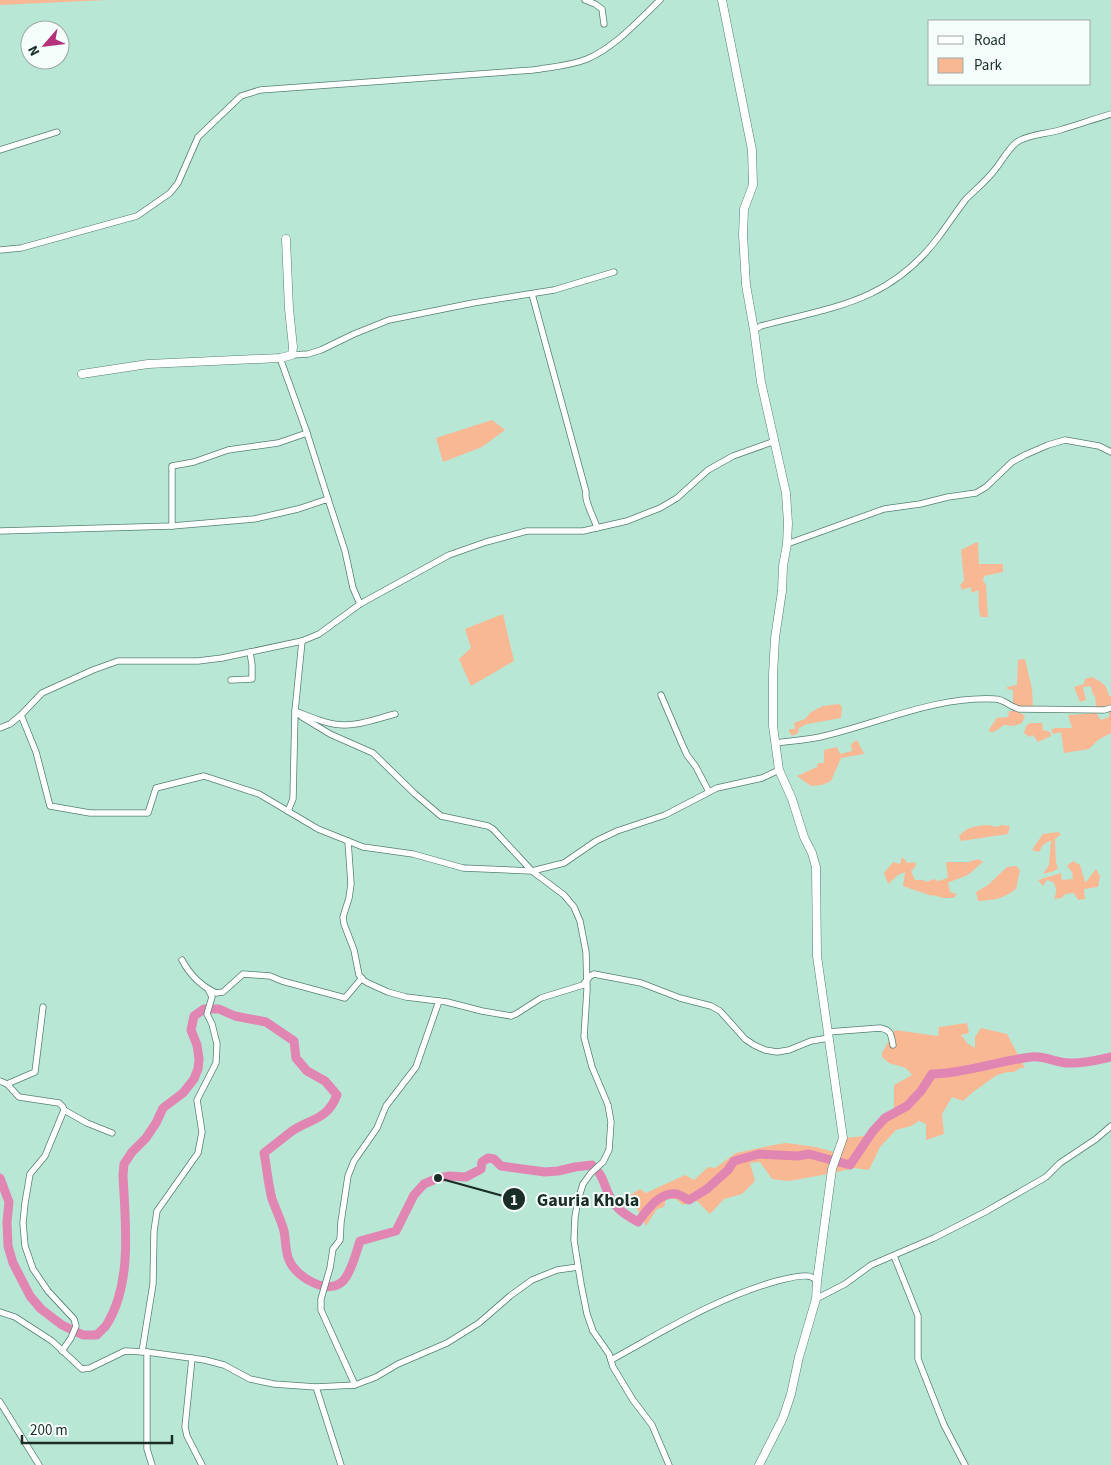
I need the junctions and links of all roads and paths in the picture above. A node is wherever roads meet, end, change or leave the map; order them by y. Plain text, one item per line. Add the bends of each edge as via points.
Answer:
1 (584, 0) edge
2 (660, 0) edge
3 (722, 0) edge
4 (604, 24) dead end
5 (1111, 114) edge
6 (57, 132) dead end
7 (0, 150) edge
8 (286, 239) dead end
9 (0, 250) edge
10 (614, 272) dead end
11 (532, 294) junction
12 (754, 330) junction
13 (292, 355) junction
14 (280, 358) junction
15 (82, 374) dead end
16 (307, 434) junction
17 (775, 441) junction
18 (1111, 452) edge
19 (328, 499) junction
20 (172, 526) junction
21 (597, 528) junction
22 (0, 531) edge
23 (787, 544) junction
24 (360, 604) junction
25 (302, 641) junction
26 (250, 652) junction
27 (231, 680) dead end
28 (661, 695) dead end
29 (1111, 708) edge
30 (295, 711) junction
31 (395, 714) dead end
32 (21, 715) junction
33 (0, 728) edge
34 (775, 743) junction
35 (779, 770) junction
36 (709, 792) junction
37 (288, 811) junction
38 (348, 841) junction
39 (532, 871) junction
40 (182, 960) dead end
41 (362, 978) junction
42 (587, 979) junction
43 (208, 989) junction
44 (439, 1001) junction
45 (43, 1007) dead end
46 (829, 1035) junction
47 (893, 1044) dead end
48 (0, 1081) edge
49 (7, 1084) junction
50 (64, 1110) junction
51 (1111, 1126) edge
52 (112, 1133) dead end
53 (894, 1256) junction
54 (578, 1267) junction
55 (817, 1281) junction
56 (816, 1299) junction
57 (0, 1312) edge
58 (62, 1351) junction
59 (145, 1352) junction
60 (192, 1358) junction
61 (611, 1360) junction
62 (355, 1385) junction
63 (316, 1387) junction
64 (0, 1402) edge
65 (38, 1465) edge
66 (152, 1465) edge
67 (202, 1465) edge
68 (341, 1465) edge
69 (669, 1465) edge
70 (759, 1465) edge
71 (965, 1465) edge

1 - 4 street via 602,9
2 - 9 street via 603,51 567,65 260,90 241,96 198,137 178,183 170,193 137,216 21,248
3 - 12 street via 752,150 753,185 744,209 743,236 746,285
5 - 12 street via 1017,142 922,257 881,290
6 - 7 street
8 - 13 street
10 - 11 street
11 - 13 street via 389,320 321,350
11 - 21 street via 585,498
12 - 17 street via 760,382
13 - 14 street
14 - 15 street via 148,364
14 - 16 street
16 - 19 street
16 - 20 street via 278,443 228,450 172,466
17 - 21 street via 733,456 708,470 686,491 660,508
17 - 23 street via 786,493
18 - 23 street via 1099,446 1065,440 1012,462 986,488 976,493 884,509
19 - 20 street via 254,519
19 - 24 street
20 - 22 street
21 - 24 street via 527,531 486,542 449,555
23 - 34 street via 775,638 772,701
24 - 25 street via 320,634
25 - 26 street
25 - 30 street
26 - 27 street via 252,679
26 - 32 street via 198,661 118,662 92,670 42,694
28 - 36 street via 687,755
29 - 34 street via 1019,709 998,699 973,699 934,704 819,738
30 - 31 street via 343,725
30 - 37 street via 293,799
30 - 39 street via 330,734 373,753 441,816 493,829
32 - 33 street
32 - 37 street via 36,752 50,806 90,813 148,813 156,788 204,776 259,794
34 - 35 street
35 - 36 street via 762,778
35 - 46 street via 816,867 817,956
36 - 39 street via 666,815 616,831 564,863
37 - 38 street
38 - 39 street via 463,868
38 - 41 street via 351,884 343,917
39 - 42 street via 564,895 576,912 586,952
40 - 43 street via 188,971
41 - 43 street via 345,998 263,975 243,974 223,992
41 - 44 street via 388,992
42 - 44 street via 583,985 541,998 510,1016
42 - 46 street via 594,974 641,983 711,1006 720,1011 744,1039 765,1050 789,1050
42 - 54 street via 584,1037 612,1122 609,1150 603,1162 583,1184 578,1200 574,1240
43 - 59 street via 212,997 207,1014 217,1044 216,1063 197,1100 202,1132 198,1153 157,1211
44 - 62 street via 416,1067 386,1106 377,1128 354,1161 348,1176 340,1240 334,1249 321,1299 321,1310
45 - 49 street via 35,1072
46 - 47 street via 880,1028 890,1033
46 - 55 street via 842,1138 832,1169
48 - 49 street
49 - 50 street via 19,1097 58,1103
50 - 52 street
50 - 58 street via 44,1156 30,1174 23,1224 25,1246 33,1269 74,1319 76,1326
51 - 53 street via 1060,1162 1046,1176 985,1212
53 - 56 street via 871,1265
53 - 71 street via 918,1316 918,1359 944,1425
54 - 61 street via 593,1331
54 - 62 street via 557,1270 532,1280 479,1323 447,1343
55 - 56 street
55 - 61 street via 804,1276 747,1291
56 - 70 street via 783,1418
57 - 58 street via 15,1317
58 - 59 street via 82,1370 125,1351
59 - 60 street
59 - 66 street via 147,1449
60 - 63 street via 224,1365 250,1379
60 - 67 street via 185,1427
61 - 69 street via 633,1400 652,1425
62 - 63 street
63 - 68 street
64 - 65 street

